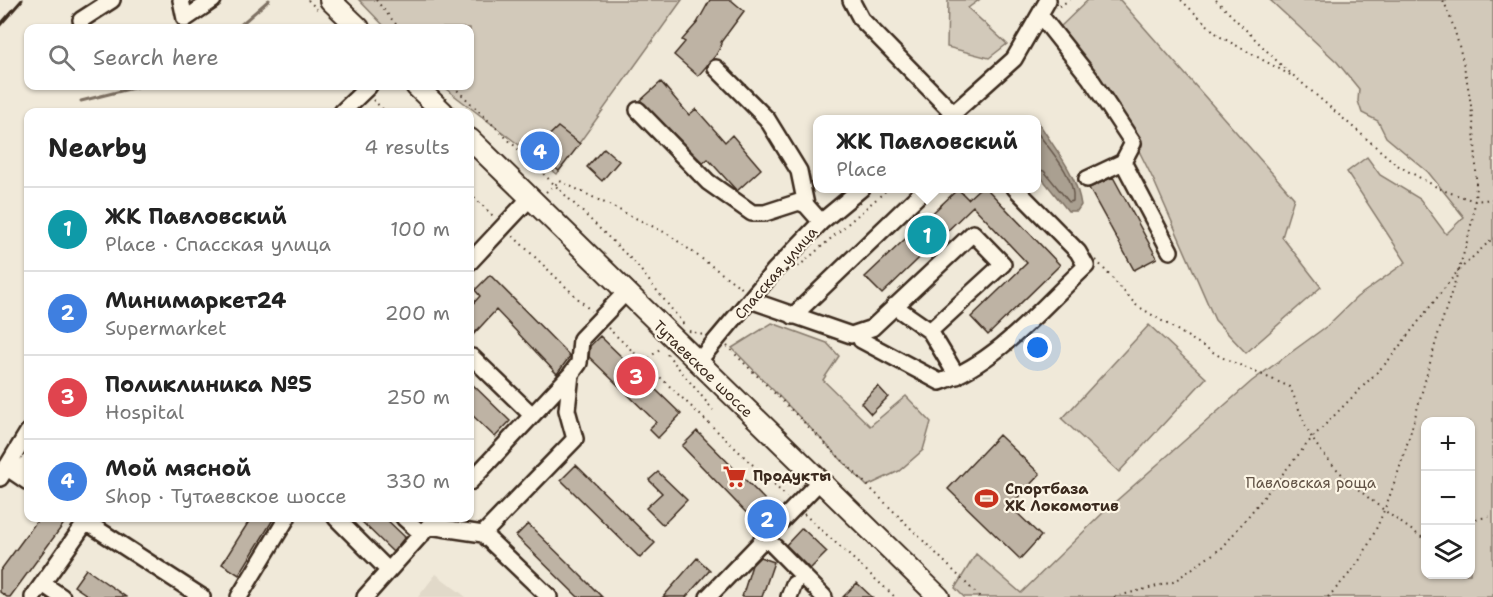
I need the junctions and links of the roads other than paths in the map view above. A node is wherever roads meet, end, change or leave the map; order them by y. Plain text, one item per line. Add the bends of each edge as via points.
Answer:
1 (112, 0) edge
2 (181, 0) edge
3 (213, 0) edge
4 (330, 0) edge
5 (851, 0) edge
6 (1048, 0) edge
7 (1040, 15) junction
8 (81, 20) dead end
9 (355, 24) edge
10 (716, 68) dead end
11 (364, 90) edge
12 (420, 90) edge
13 (346, 108) edge
14 (439, 108) edge
15 (638, 110) dead end
16 (948, 115) edge
17 (952, 115) edge
18 (474, 143) edge
19 (1123, 162) junction
20 (1087, 179) dead end
21 (857, 193) edge
22 (922, 193) edge
23 (1019, 193) edge
24 (531, 201) junction
25 (806, 206) junction
26 (821, 222) junction
27 (1170, 250) dead end
28 (474, 258) edge
29 (625, 293) junction
30 (752, 298) junction
31 (894, 306) junction
32 (793, 316) junction
33 (930, 332) junction
34 (861, 340) dead end
35 (474, 359) edge
36 (697, 363) junction
37 (570, 374) junction
38 (957, 376) junction
39 (532, 415) junction
40 (24, 443) edge
41 (474, 474) edge
42 (13, 475) edge
43 (819, 482) junction
44 (82, 522) edge
45 (86, 522) edge
46 (285, 522) edge
47 (340, 522) edge
48 (429, 526) edge
49 (483, 534) junction
50 (765, 537) junction
51 (388, 570) junction
52 (43, 584) junction
53 (33, 597) edge
54 (62, 597) edge
55 (202, 597) edge
56 (239, 597) edge
57 (365, 597) edge
58 (549, 597) edge
59 (708, 597) edge
60 (824, 597) edge
61 (939, 597) edge

1 - 8 street
2 - 3 street via 185,20
4 - 9 main road
5 - 16 street via 861,19
6 - 7 street
7 - 17 street via 1014,59
7 - 19 street via 1090,78 1133,143
10 - 25 street via 767,119 799,171
11 - 13 street
12 - 14 main road
15 - 25 street via 708,182 752,213 765,213 793,202
18 - 24 main road, Тутаевское шоссе
19 - 20 street
19 - 27 street
21 - 26 street, Спасская улица
22 - 32 street
23 - 38 street via 1078,252 1086,266 981,364
24 - 28 street
24 - 29 main road, Тутаевское шоссе
25 - 26 street
26 - 30 street, Спасская улица
29 - 36 main road, Тутаевское шоссе
29 - 37 street via 580,339 579,363
30 - 32 street
30 - 36 street, Спасская улица
31 - 32 street via 872,328 851,335
31 - 33 street
31 - 33 street via 973,233 1003,264
33 - 38 street
34 - 38 street via 940,382
35 - 39 street
36 - 43 main road, Тутаевское шоссе
37 - 39 street
37 - 49 street via 567,410 575,439
39 - 41 street
40 - 42 street
43 - 50 street
43 - 61 main road, Тутаевское шоссе
44 - 52 street
45 - 55 street
46 - 56 street
47 - 51 street
48 - 49 street
48 - 51 street
49 - 58 street
50 - 59 street
50 - 60 street
51 - 57 street
52 - 53 street
52 - 54 street

